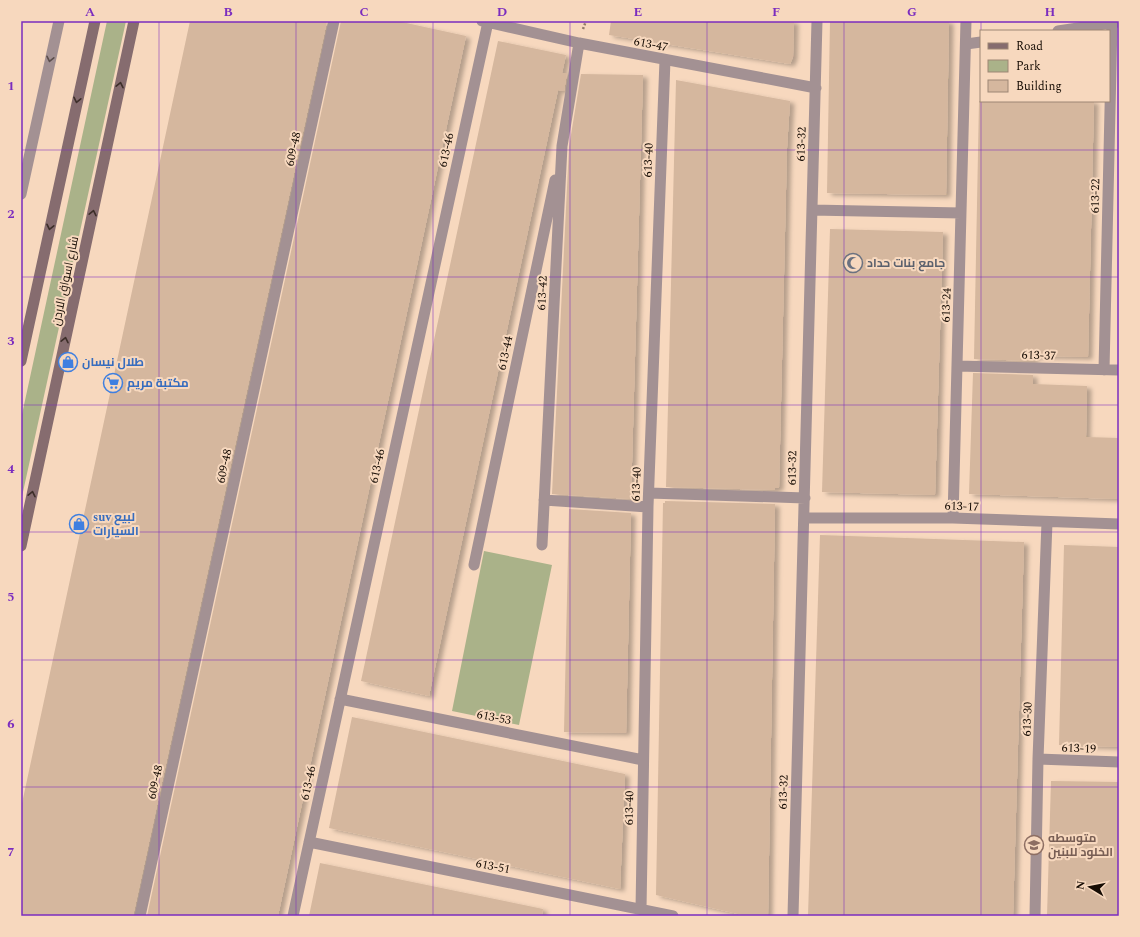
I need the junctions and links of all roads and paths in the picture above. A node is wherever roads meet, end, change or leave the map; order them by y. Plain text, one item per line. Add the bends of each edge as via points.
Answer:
1 (59, 21) edge
2 (95, 21) edge
3 (134, 21) edge
4 (334, 21) edge
5 (817, 21) edge
6 (966, 21) edge
7 (485, 22) edge
8 (1116, 23) edge
9 (1065, 30) edge
10 (980, 42) edge
11 (579, 43) junction
12 (966, 44) junction
13 (665, 60) junction
14 (816, 88) junction
15 (562, 146) junction
16 (21, 194) edge
17 (812, 210) junction
18 (962, 213) junction
19 (21, 362) edge
20 (957, 366) junction
21 (1104, 370) junction
22 (1119, 370) edge
23 (649, 493) junction
24 (805, 498) junction
25 (544, 500) junction
26 (648, 507) junction
27 (804, 518) junction
28 (953, 518) junction
29 (1047, 522) junction
30 (1119, 524) edge
31 (542, 545) dead end
32 (21, 546) edge
33 (474, 565) dead end
34 (340, 699) junction
35 (1038, 759) junction
36 (643, 760) junction
37 (1119, 762) edge
38 (309, 842) junction
39 (641, 909) junction
40 (140, 916) edge
41 (293, 916) edge
42 (672, 916) edge
43 (793, 916) edge
44 (1035, 916) edge

1 -> 16 street
2 -> 19 main road
32 -> 3 main road, شارع اسواق الاردن
4 - 40 street, 609-48
5 - 14 street, 613-32
6 - 12 street, 613-24
7 - 11 street, 613-47
7 - 34 street, 613-46
8 - 9 street
8 - 21 street, 613-22
10 - 12 street
11 - 13 street, 613-47
11 - 15 street, 613-42
12 - 18 street, 613-24
13 - 14 street, 613-47
13 - 23 street, 613-40
14 - 17 street, 613-32
15 - 25 street, 613-42
15 - 33 street, 613-44
17 - 18 street
17 - 24 street, 613-32
18 - 20 street, 613-24
20 - 21 street, 613-37
20 - 28 street, 613-24
21 - 22 street, 613-37
23 - 24 street
23 - 26 street, 613-40
24 - 27 street, 613-32
25 - 26 street
25 - 31 street, 613-42
26 - 36 street, 613-40
27 - 28 street, 613-17
27 - 43 street, 613-32
28 - 29 street, 613-17
29 - 30 street, 613-17
29 - 35 street, 613-30
34 - 36 street, 613-53
34 - 38 street, 613-46
35 - 37 street, 613-19
35 - 44 street, 613-30
36 - 39 street, 613-40
38 - 39 street, 613-51
38 - 41 street, 613-46
39 - 42 street, 613-51

